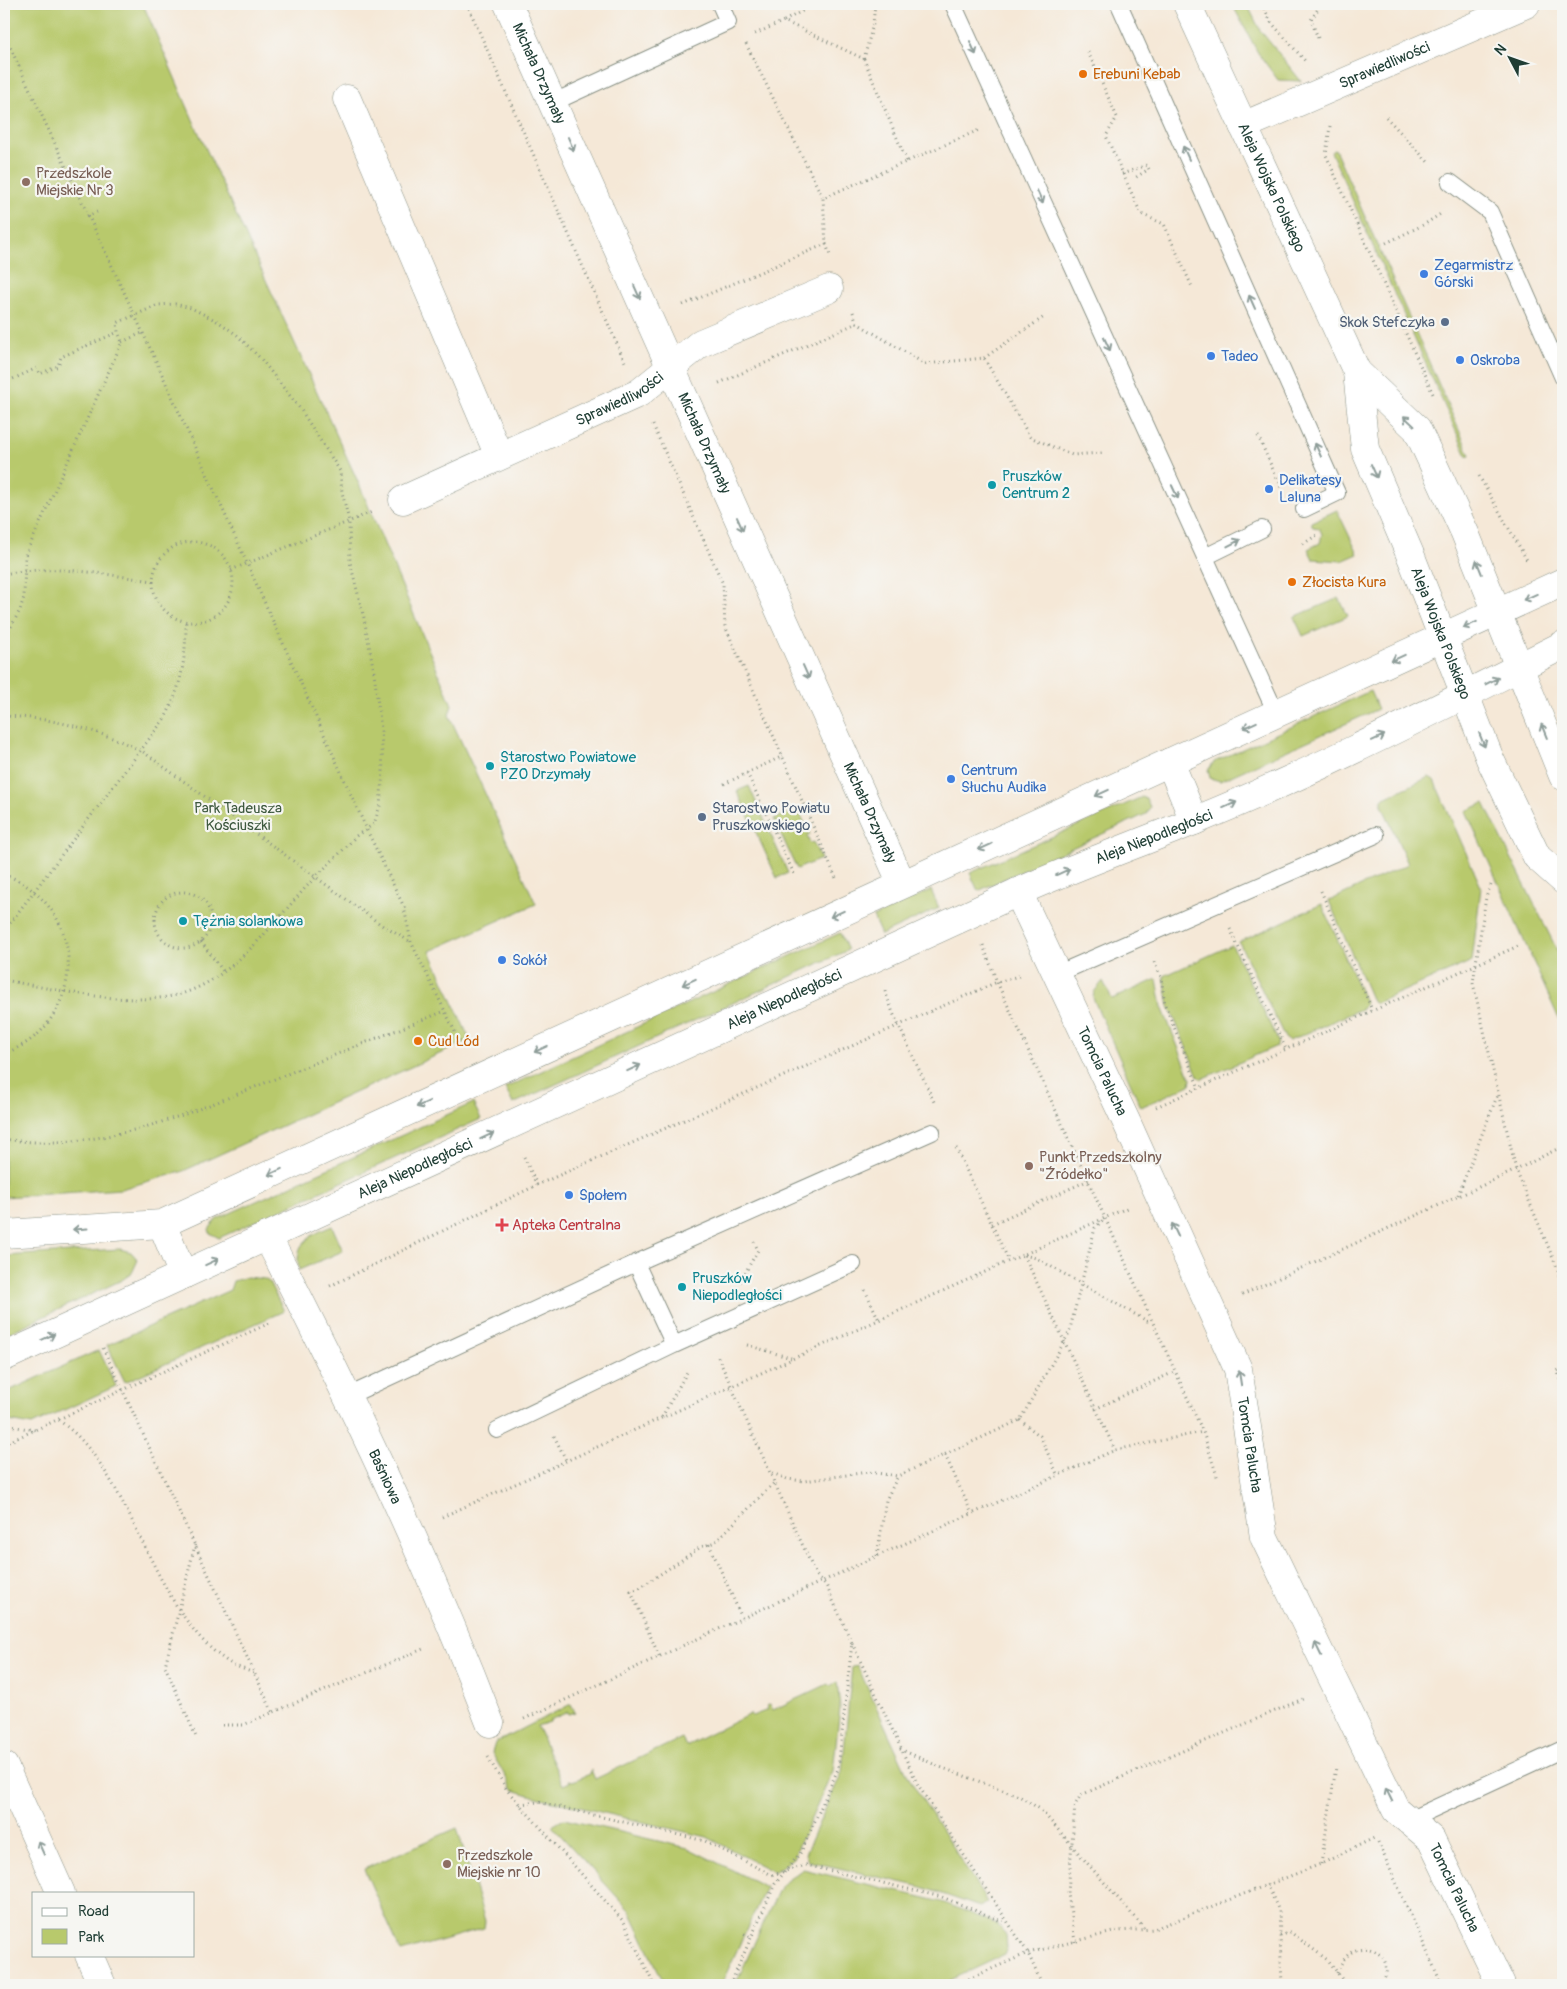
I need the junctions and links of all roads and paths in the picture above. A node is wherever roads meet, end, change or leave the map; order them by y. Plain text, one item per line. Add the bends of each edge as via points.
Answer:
1 (14, 4) edge
2 (467, 4) edge
3 (508, 4) edge
4 (720, 4) edge
5 (816, 4) edge
6 (875, 4) edge
7 (954, 4) edge
8 (1119, 4) edge
9 (1187, 4) edge
10 (1262, 4) edge
11 (1312, 4) edge
12 (1526, 4) edge
13 (1320, 6) edge
14 (4, 8) edge
15 (784, 20) junction
16 (4, 34) edge
17 (752, 35) dead end
18 (1318, 38) dead end
19 (743, 39) dead end
20 (1088, 52) dead end
21 (864, 59) junction
22 (1307, 64) dead end
23 (347, 99) dead end
24 (552, 103) junction
25 (1386, 117) dead end
26 (1005, 120) junction
27 (1243, 126) junction
28 (1330, 130) dead end
29 (907, 162) junction
30 (1122, 174) junction
31 (1133, 179) dead end
32 (1450, 182) joint
33 (1468, 195) junction
34 (823, 198) junction
35 (97, 212) dead end
36 (87, 216) junction
37 (1386, 243) dead end
38 (829, 289) dead end
39 (1193, 289) dead end
40 (683, 305) dead end
41 (133, 315) junction
42 (1044, 317) dead end
43 (118, 332) junction
44 (142, 333) junction
45 (122, 342) junction
46 (984, 358) junction
47 (625, 363) dead end
48 (671, 367) junction
49 (1357, 372) junction
50 (1563, 378) edge
51 (4, 382) edge
52 (719, 383) dead end
53 (1434, 396) dead end
54 (649, 417) dead end
55 (1258, 436) dead end
56 (1102, 453) dead end
57 (499, 456) junction
58 (1478, 474) dead end
59 (1282, 490) dead end
60 (403, 500) joint
61 (1304, 509) dead end
62 (349, 521) junction
63 (1262, 529) dead end
64 (1314, 539) dead end
65 (1303, 544) dead end
66 (1205, 558) junction
67 (246, 564) junction
68 (1531, 567) dead end
69 (24, 570) junction
70 (231, 570) junction
71 (4, 574) edge
72 (153, 581) junction
73 (1563, 582) edge
74 (1497, 612) junction
75 (186, 621) junction
76 (1442, 638) junction
77 (4, 640) edge
78 (1563, 645) edge
79 (1519, 667) junction
80 (1464, 695) junction
81 (1276, 713) junction
82 (4, 716) edge
83 (142, 751) junction
84 (783, 756) junction
85 (1170, 762) junction
86 (747, 773) junction
87 (1563, 776) edge
88 (724, 784) dead end
89 (1194, 821) junction
90 (367, 830) junction
91 (1376, 835) dead end
92 (1310, 864) junction
93 (834, 873) dead end
94 (4, 875) edge
95 (795, 876) dead end
96 (316, 877) junction
97 (1563, 880) edge
98 (902, 884) junction
99 (1491, 885) dead end
100 (33, 890) junction
101 (1018, 892) junction
102 (1218, 903) junction
103 (4, 930) edge
104 (1143, 936) junction
105 (980, 939) dead end
106 (201, 942) junction
107 (411, 942) junction
108 (1518, 946) dead end
109 (1476, 964) junction
110 (223, 971) junction
111 (1057, 974) junction
112 (4, 980) edge
113 (65, 991) junction
114 (445, 1010) junction
115 (1372, 1010) junction
116 (1286, 1049) junction
117 (4, 1054) edge
118 (469, 1054) dead end
119 (1199, 1088) junction
120 (1499, 1093) junction
121 (1126, 1121) junction
122 (932, 1132) dead end
123 (4, 1138) edge
124 (1563, 1146) edge
125 (522, 1154) dead end
126 (1516, 1170) junction
127 (1088, 1180) dead end
128 (537, 1185) junction
129 (1458, 1196) junction
130 (741, 1217) junction
131 (162, 1224) junction
132 (992, 1224) dead end
133 (4, 1234) edge
134 (267, 1236) junction
135 (1024, 1255) junction
136 (636, 1263) junction
137 (853, 1264) dead end
138 (183, 1275) junction
139 (1081, 1282) junction
140 (1236, 1298) dead end
141 (1563, 1302) edge
142 (303, 1306) junction
143 (1152, 1320) dead end
144 (722, 1324) junction
145 (1065, 1340) junction
146 (741, 1343) dead end
147 (674, 1345) junction
148 (103, 1347) dead end
149 (4, 1357) edge
150 (792, 1359) junction
151 (692, 1364) dead end
152 (1563, 1368) edge
153 (1176, 1371) dead end
154 (1563, 1384) edge
155 (732, 1386) junction
156 (123, 1390) junction
157 (346, 1397) junction
158 (1095, 1409) junction
159 (662, 1418) junction
160 (58, 1420) junction
161 (1020, 1420) junction
162 (4, 1425) edge
163 (35, 1430) junction
164 (497, 1430) dead end
165 (1203, 1432) dead end
166 (4, 1444) edge
167 (1115, 1450) junction
168 (945, 1455) junction
169 (772, 1472) junction
170 (898, 1476) junction
171 (1058, 1476) junction
172 (775, 1482) junction
173 (972, 1514) junction
174 (409, 1532) junction
175 (195, 1544) junction
176 (709, 1544) junction
177 (877, 1556) junction
178 (822, 1581) junction
179 (178, 1606) junction
180 (742, 1618) junction
181 (456, 1636) junction
182 (852, 1643) junction
183 (659, 1656) junction
184 (255, 1673) junction
185 (1306, 1698) dead end
186 (273, 1713) junction
187 (520, 1721) dead end
188 (490, 1723) dead end
189 (222, 1726) dead end
190 (197, 1738) dead end
191 (485, 1749) dead end
192 (900, 1749) junction
193 (1563, 1749) edge
194 (1336, 1764) dead end
195 (4, 1766) edge
196 (520, 1804) junction
197 (1409, 1820) junction
198 (1376, 1837) dead end
199 (1073, 1845) junction
200 (1321, 1864) junction
201 (788, 1871) junction
202 (1267, 1884) junction
203 (61, 1892) edge
204 (1006, 1923) junction
205 (1144, 1929) junction
206 (744, 1934) dead end
207 (751, 1936) junction
208 (1280, 1936) junction
209 (1075, 1942) junction
210 (1028, 1953) junction
211 (89, 1956) edge
212 (1337, 1973) junction
213 (102, 1985) edge
214 (654, 1985) edge
215 (730, 1985) edge
216 (955, 1985) edge
217 (1042, 1985) edge
218 (1282, 1985) edge
219 (1346, 1985) edge
220 (1380, 1985) edge
221 (1501, 1985) edge

1 - 14 path
2 - 47 path
3 - 24 street, Michała Drzymały
4 - 24 lane via 728,22
5 - 15 path
6 - 21 path
7 -> 26 lane
61 -> 8 lane via 1337,492
9 - 27 street, Aleja Wojska Polskiego
10 - 22 path via 1270,22
11 - 13 path
12 - 27 street, Sprawiedliwości
13 - 18 path via 1311,20
15 - 17 path
15 - 21 path
16 - 36 path
19 - 34 path
20 - 30 path via 1117,117 1106,136
21 - 29 path
23 - 57 street
24 -> 48 street, Michała Drzymały
25 - 32 path
26 - 29 path
26 -> 66 lane
27 - 49 street, Aleja Wojska Polskiego
28 - 53 path via 1326,155
29 - 34 path
30 - 31 path via 1147,166 1147,172
30 - 39 path via 1141,214 1164,224
32 - 33 lane
33 - 37 path via 1425,224
33 - 50 lane via 1490,212
34 - 40 path via 826,244
35 - 36 path
36 - 41 path
38 - 48 street, Sprawiedliwości via 701,343
41 - 43 path via 117,323
41 - 44 path
41 - 62 path via 158,305 175,304 191,308 225,326 262,359 301,410 340,471
42 - 46 path
43 - 45 path
43 - 51 path via 60,357 58,366 40,374 37,368
44 - 45 path
44 - 67 path
45 - 69 path via 25,556
46 - 52 path via 924,364 857,323
46 - 56 path via 1030,437 1072,455
48 - 57 street, Sprawiedliwości via 639,393
48 -> 98 street, Michała Drzymały
74 -> 49 street, Aleja Wojska Polskiego via 1417,429
49 -> 76 street, Aleja Wojska Polskiego via 1365,449
54 - 84 path via 723,584 725,626
55 - 59 path
57 - 60 street, Sprawiedliwości
58 - 68 path
60 - 62 path
62 - 67 path
62 - 90 path via 350,562 374,672 382,749 380,806 374,824
66 -> 63 lane
64 - 65 path
66 - 81 lane
67 - 70 path
67 - 90 path
69 - 71 path
69 - 72 path via 57,568
69 - 77 path via 24,597
70 - 72 path via 217,550 194,542 171,549 156,568
70 - 75 path via 233,583 223,608 200,622
72 - 75 path via 154,592 166,611
73 -> 74 street
74 -> 76 street
74 - 79 street, Aleja Wojska Polskiego
75 - 83 path via 186,651 179,687 165,718
76 - 80 street, Aleja Wojska Polskiego
76 -> 81 street
78 - 79 street, Aleja Niepodległości
80 -> 79 street, Aleja Niepodległości
87 -> 79 street, Aleja Wojska Polskiego
89 -> 80 street, Aleja Niepodległości via 1381,737
80 -> 97 street, Aleja Wojska Polskiego via 1490,759 1537,857
81 -> 85 street
82 - 83 path via 55,720 84,727
83 - 96 path
83 - 100 path
84 - 86 path
84 - 93 path
85 - 89 street
85 -> 98 street
86 - 88 path
86 - 95 path
101 -> 89 street, Aleja Niepodległości
90 - 96 path via 356,836
90 - 107 path via 404,907
91 - 92 lane
92 - 102 lane
92 - 115 path
94 - 100 path
96 - 107 path via 383,926
96 - 110 path via 252,946
98 -> 131 street
99 - 109 path via 1486,897
100 - 103 path
100 - 113 path via 49,906 67,946 69,969
101 - 111 street, Tomcia Palucha
134 -> 101 street, Aleja Niepodległości
102 - 104 lane
102 - 116 path
104 - 111 lane
104 - 119 path via 1161,977 1165,1005
105 - 128 path via 997,982
106 - 106 path via 177,948 158,933 154,921 158,908 170,895 188,893 204,902 210,913 210,926
106 - 110 path
107 - 114 path
108 - 109 path
109 - 115 path
109 - 120 path via 1473,983
110 - 113 path via 202,986 176,995 122,998
111 - 121 street, Tomcia Palucha
112 - 113 path
113 - 117 path via 56,1012 41,1031 23,1046
114 - 118 path via 460,1045
114 - 123 path via 178,1118 93,1138 38,1142
115 - 116 path
116 - 119 path
119 - 121 path
120 - 126 path
120 - 129 path
197 -> 121 street, Tomcia Palucha via 1396,1810 1264,1537 1238,1369
122 - 130 lane
124 - 126 path
125 - 128 path
126 - 129 path
126 - 141 path via 1558,1270
127 - 132 path
128 - 142 path via 333,1283
129 - 140 path
130 - 136 lane
130 - 144 path via 758,1250 724,1309
131 -> 133 street
131 - 138 street
138 -> 134 street, Aleja Niepodległości
134 - 142 street, Baśniowa
135 - 139 path
135 - 139 path via 1106,1218 1095,1228
135 - 145 path
135 - 150 path
136 - 147 lane
136 - 157 lane
137 - 144 lane
149 -> 138 street, Aleja Niepodległości
139 - 143 path via 1147,1321
139 - 145 path
142 - 156 path
142 - 157 street, Baśniowa
144 - 147 lane
145 - 158 path
145 - 161 path
146 - 150 path
147 - 164 lane
148 - 156 path
150 - 155 path
151 - 159 path
152 - 154 path via 1557,1370
153 - 158 path
155 - 159 path
155 - 169 path
156 - 160 path
156 - 175 path
157 - 174 street, Baśniowa
158 - 167 path
159 - 174 path
160 - 163 path
160 - 179 path via 84,1443 108,1478
161 - 168 path
161 - 171 path via 1040,1436
162 - 163 path
163 - 166 path
165 - 167 path
167 - 171 path
168 - 170 path
168 - 173 path
169 - 170 path via 787,1479 804,1481 868,1472
169 - 172 path
170 - 177 path via 886,1500
171 - 173 path
172 - 176 path via 715,1542
172 - 178 path via 816,1575
173 - 177 path
174 - 181 street, Baśniowa
175 - 179 path
175 - 184 path
176 - 180 path
176 - 183 path via 631,1591
177 - 178 path
178 - 180 path
178 - 182 path
179 - 184 path via 194,1630 219,1654 231,1664
179 - 190 path via 165,1666
180 - 183 path
181 - 186 path
181 - 188 street, Baśniowa
182 - 192 path
182 - 201 path via 838,1769 801,1852
183 - 187 path
184 - 186 path
185 - 199 path via 1081,1796 1075,1805
186 - 189 path via 243,1725
191 - 196 path via 504,1786
192 - 199 path via 1019,1796 1040,1810
192 - 204 path via 918,1785
193 - 197 lane
194 - 200 path
203 -> 195 street
196 - 201 path via 538,1802 705,1842 772,1875
196 - 214 path via 624,1922
197 - 221 street, Tomcia Palucha via 1431,1839
198 - 200 path
199 - 205 path
199 - 209 path via 1068,1893
200 - 202 path
201 - 204 path via 806,1865 932,1894
201 - 207 path via 776,1884
202 - 205 path via 1154,1929
202 - 208 path via 1279,1911
204 - 210 path
205 - 209 path via 1117,1931
206 - 207 path
207 - 215 path
208 - 212 path via 1290,1932 1329,1961
208 - 218 path
209 - 210 path
210 - 216 path
210 - 217 path
211 - 213 street
212 - 219 path
212 - 220 path via 1347,1955 1357,1949 1368,1948 1379,1954 1386,1964

